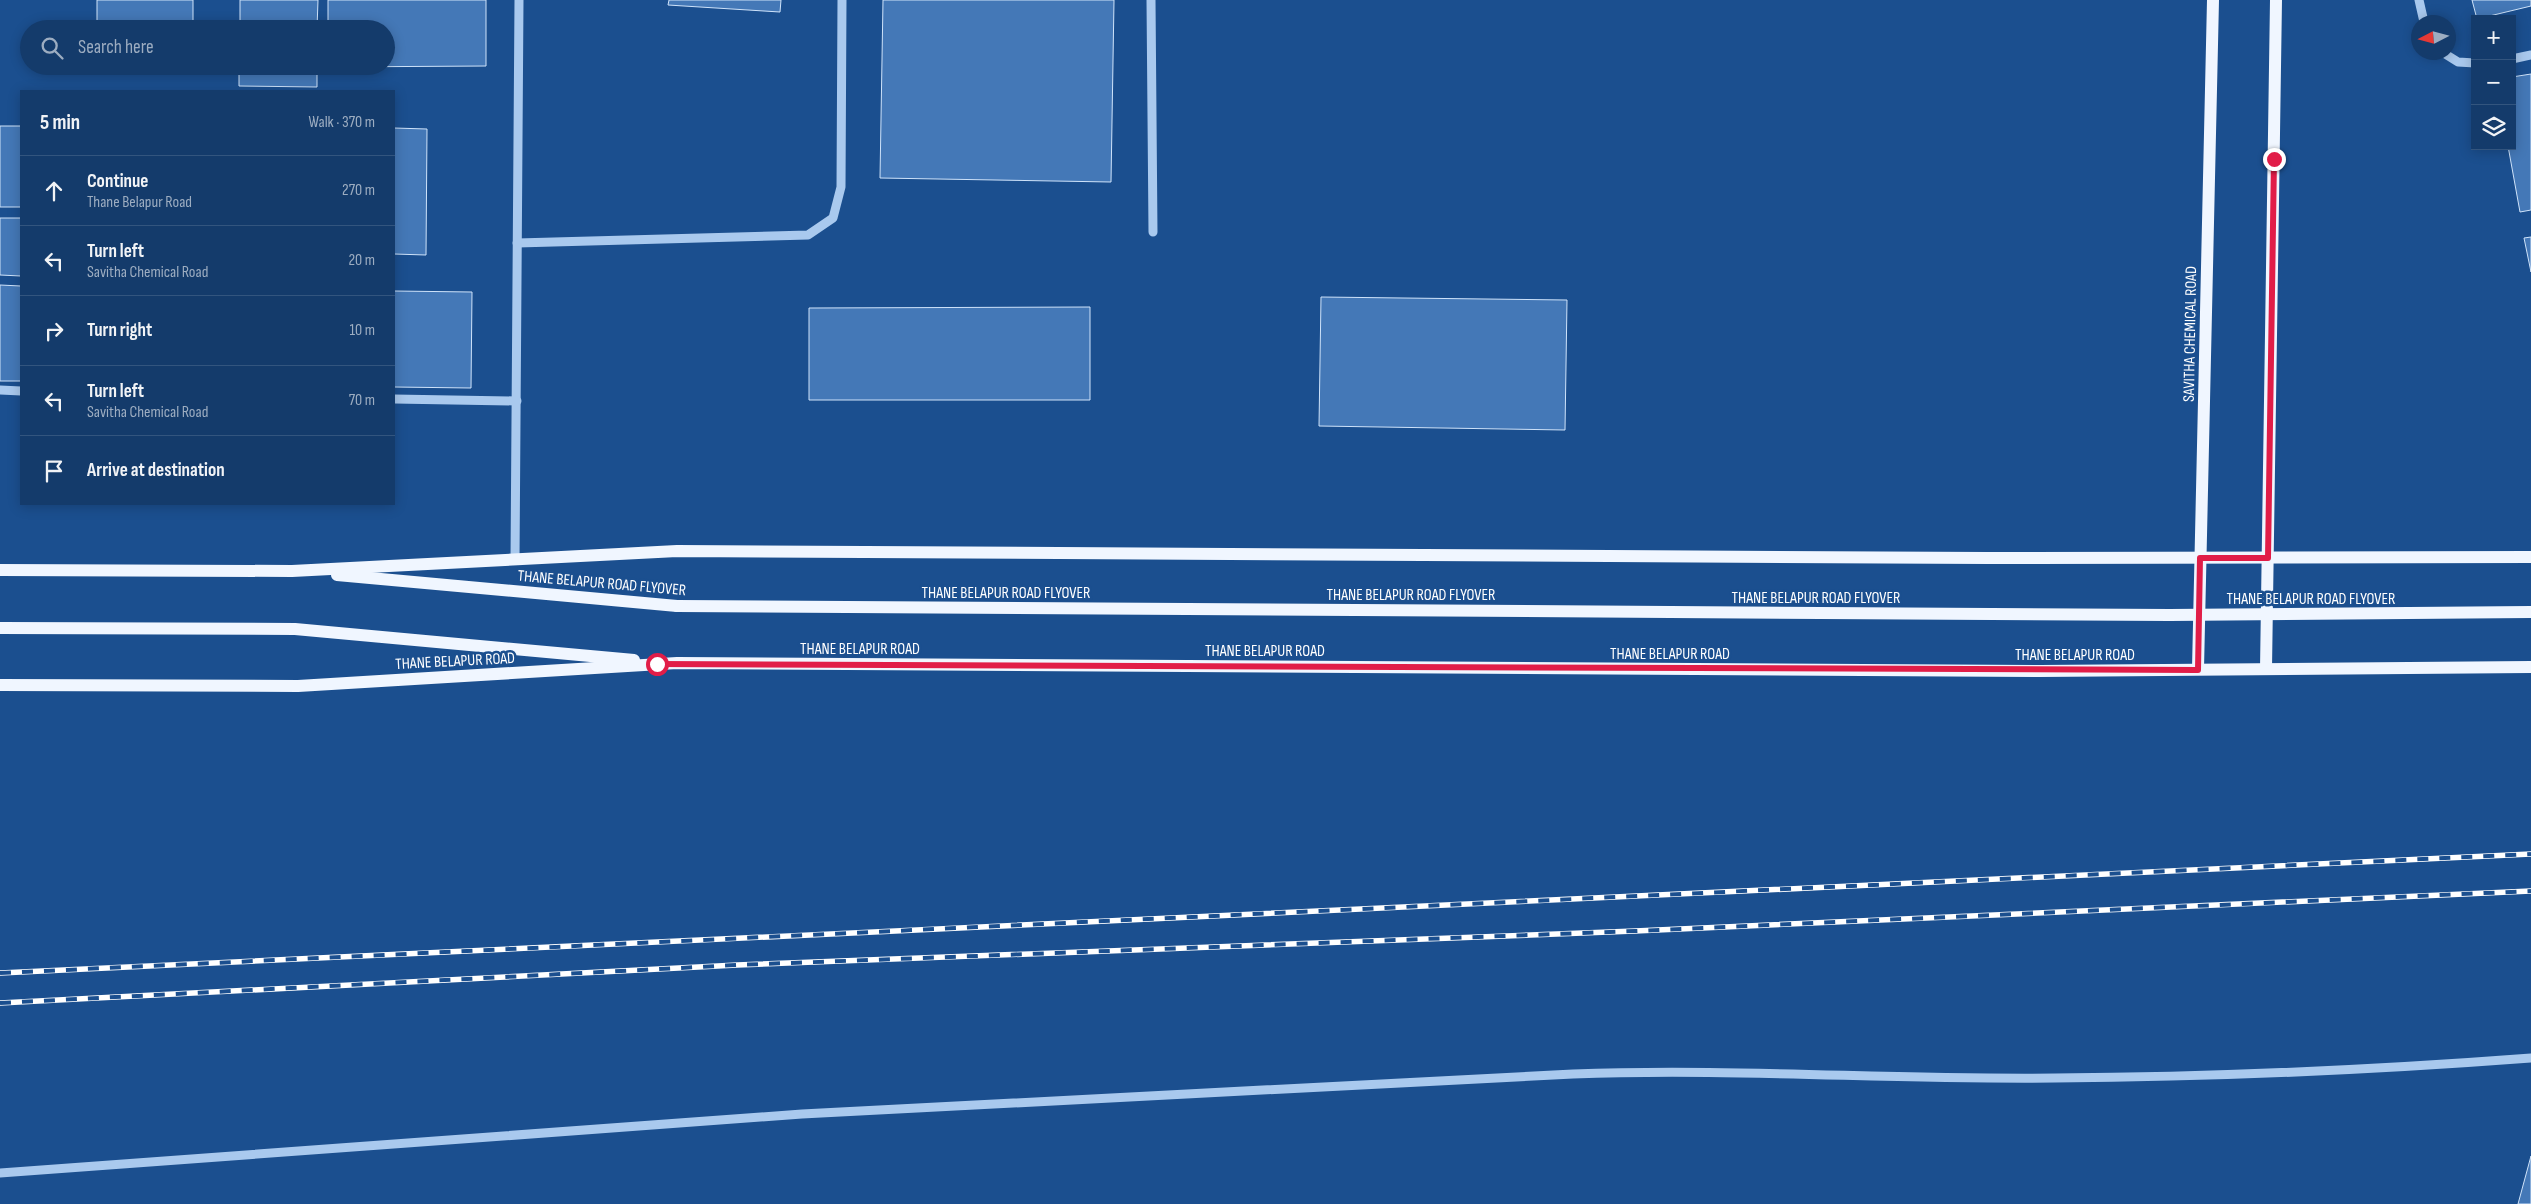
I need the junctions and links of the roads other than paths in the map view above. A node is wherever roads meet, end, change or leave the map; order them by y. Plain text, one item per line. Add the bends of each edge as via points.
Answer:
1 (520, 0) edge
2 (842, 0) edge
3 (1151, 0) edge
4 (2213, 0) edge
5 (2276, 0) edge
6 (2419, 0) edge
7 (2422, 15) edge
8 (2531, 55) edge
9 (2516, 58) edge
10 (2455, 60) edge
11 (2471, 63) edge
12 (1153, 232) dead end
13 (517, 243) junction
14 (0, 390) edge
15 (20, 391) edge
16 (395, 399) edge
17 (517, 402) junction
18 (2531, 557) edge
19 (2200, 558) junction
20 (2268, 558) junction
21 (515, 560) junction
22 (0, 570) edge
23 (292, 571) junction
24 (2531, 612) edge
25 (0, 628) edge
26 (677, 663) junction
27 (2531, 667) edge
28 (2266, 669) junction
29 (2198, 670) junction
30 (0, 685) edge
31 (2531, 1058) edge
32 (0, 1173) edge

1 - 13 lane
2 - 13 lane via 841,187 833,218 808,235
3 - 12 lane
4 - 19 main road, SAVITHA CHEMICAL ROAD
5 - 20 main road
6 - 7 lane
8 - 9 lane
10 - 11 lane
13 - 17 lane
14 - 15 lane
16 - 17 lane
17 - 21 lane
18 - 20 main road
19 - 20 main road
19 - 21 main road via 677,551
19 - 29 main road, SAVITHA CHEMICAL ROAD
20 - 28 main road
21 - 23 main road
22 - 23 main road
23 - 24 main road, THANE BELAPUR ROAD FLYOVER, bridge via 677,606 2160,615
25 - 26 main road via 295,629
26 - 29 main road, THANE BELAPUR ROAD
26 - 30 main road, THANE BELAPUR ROAD via 298,686
27 - 28 main road, THANE BELAPUR ROAD
28 - 29 main road, THANE BELAPUR ROAD
31 - 32 lane via 2406,1068 2054,1078 1645,1071 1573,1074 802,1114

